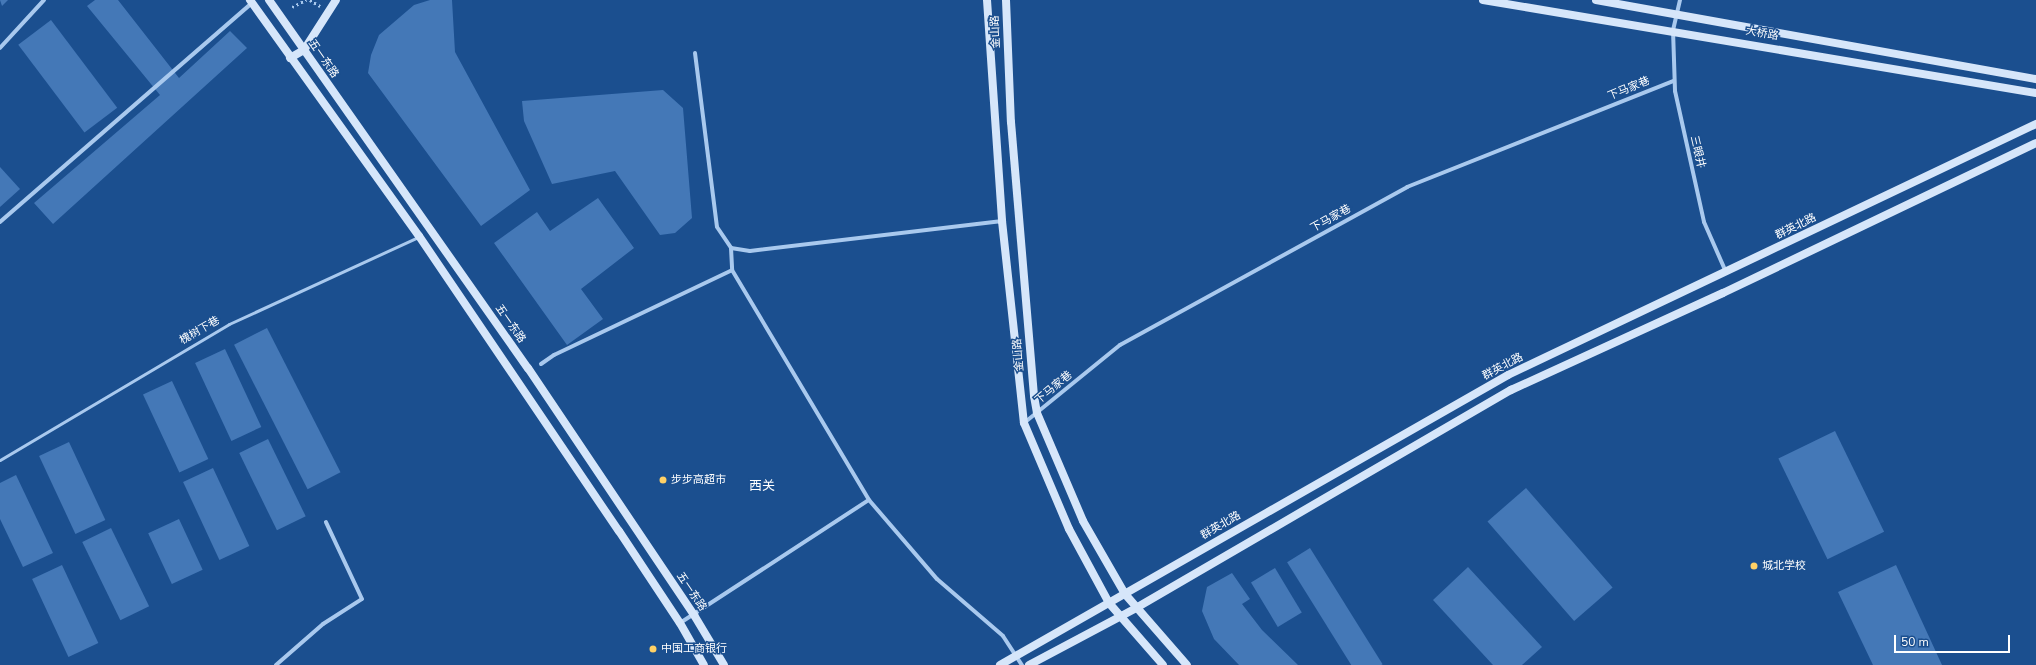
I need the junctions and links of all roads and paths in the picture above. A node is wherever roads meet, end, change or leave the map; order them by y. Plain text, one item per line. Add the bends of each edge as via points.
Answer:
1 (44, 0) edge
2 (269, 0) edge
3 (306, 0) edge
4 (310, 0) edge
5 (336, 0) edge
6 (987, 0) edge
7 (1006, 0) edge
8 (1483, 0) edge
9 (1596, 0) edge
10 (1680, 0) edge
11 (252, 2) edge
12 (292, 7) dead end
13 (320, 7) dead end
14 (1677, 12) junction
15 (1673, 30) junction
16 (0, 48) edge
17 (304, 50) junction
18 (695, 53) dead end
19 (290, 58) junction
20 (2036, 79) edge
21 (1674, 81) junction
22 (2036, 93) edge
23 (2036, 124) edge
24 (2036, 143) edge
25 (1002, 221) junction
26 (0, 222) edge
27 (419, 236) junction
28 (731, 248) junction
29 (732, 270) junction
30 (1726, 272) junction
31 (541, 364) dead end
32 (1037, 413) junction
33 (1024, 423) junction
34 (0, 460) edge
35 (869, 500) junction
36 (326, 522) dead end
37 (1125, 594) junction
38 (1109, 603) junction
39 (1136, 608) junction
40 (694, 615) junction
41 (1120, 617) junction
42 (680, 623) junction
43 (1017, 656) junction
44 (276, 665) edge
45 (704, 665) edge
46 (724, 665) edge
47 (1000, 665) edge
48 (1022, 665) edge
49 (1029, 665) edge
50 (1163, 665) edge
51 (1187, 665) edge

1 - 16 street
2 - 17 main road, 五一东路
3 - 12 path
4 - 13 path
5 - 17 main road
6 - 25 main road, 金山路
7 - 32 main road, 金山路 via 1012,129
8 - 15 main road, 大桥路
9 - 14 main road, 大桥路
10 - 14 street, 三眼井
11 - 19 main road
11 - 26 street
14 - 15 street, 三眼井
14 - 20 main road, 大桥路
15 - 21 street, 三眼井
15 - 22 main road, 大桥路
17 - 19 main road
17 - 40 main road, 五一东路 via 528,368
18 - 28 street via 717,228
19 - 27 main road
21 - 30 street, 三眼井 via 1704,222
21 - 32 street, 下马家巷 via 1407,187 1120,345
23 - 30 main road, 群英北路
24 - 39 main road via 1723,293 1511,390
25 - 28 street via 750,251
25 - 33 main road, 金山路
27 - 34 lane, 槐树下巷 via 229,324
27 - 42 main road
28 - 29 street
29 - 31 street via 554,355
29 - 35 street
30 - 37 main road, 群英北路 via 1508,375
32 - 33 street, 下马家巷
32 - 37 main road, 金山路 via 1083,521
33 - 38 main road, 金山路 via 1068,529
35 - 40 street
35 - 43 street via 937,579 1003,636
36 - 44 street via 362,599 323,624
37 - 38 main road, 群英北路
37 - 39 main road, 金山路
38 - 41 main road, 金山路
38 - 43 main road, 群英北路
39 - 41 main road
39 - 51 main road, 金山路
40 - 42 street
40 - 46 main road, 五一东路
41 - 49 main road
41 - 50 main road, 金山路
42 - 45 main road
43 - 47 main road, 群英北路
43 - 48 street

